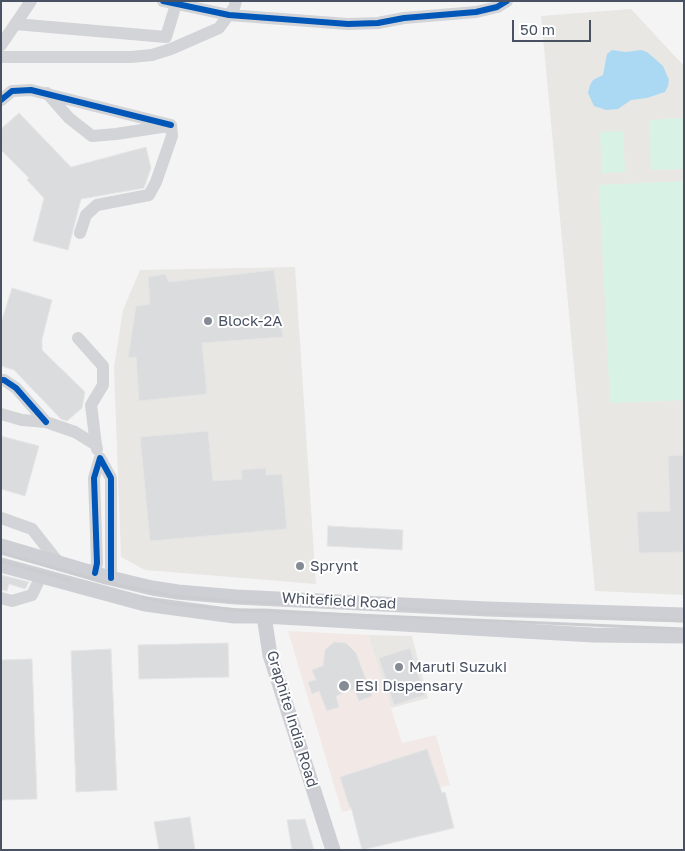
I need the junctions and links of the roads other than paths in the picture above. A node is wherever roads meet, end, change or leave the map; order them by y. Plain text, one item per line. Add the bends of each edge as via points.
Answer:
1 (31, 1) edge
2 (163, 1) edge
3 (236, 1) edge
4 (507, 1) edge
5 (176, 2) edge
6 (228, 15) junction
7 (15, 24) junction
8 (1, 45) edge
9 (1, 57) edge
10 (47, 93) junction
11 (1, 100) edge
12 (170, 125) junction
13 (80, 232) dead end
14 (78, 338) dead end
15 (1, 380) edge
16 (1, 414) edge
17 (46, 422) junction
18 (96, 445) junction
19 (100, 458) junction
20 (1, 518) edge
21 (1, 546) edge
22 (58, 562) junction
23 (1, 565) edge
24 (94, 573) junction
25 (41, 576) junction
26 (111, 578) junction
27 (189, 593) junction
28 (1, 598) edge
29 (187, 610) junction
30 (684, 615) edge
31 (264, 616) junction
32 (684, 636) edge
33 (333, 850) edge

1 - 7 street
2 - 5 street
3 - 6 street
4 - 6 street via 476,12 368,23
5 - 6 street
5 - 7 street via 166,37
6 - 9 street via 219,28 152,55
7 - 8 street
10 - 11 street via 12,91
10 - 12 street
10 - 12 street via 69,118 92,136
12 - 13 street via 172,136 149,195 97,205 86,215
14 - 18 street via 103,366 103,385 91,405
15 - 17 street via 16,388
16 - 17 street
17 - 18 street via 75,432
18 - 19 street
19 - 24 street via 94,478 97,563
19 - 26 street via 110,478
20 - 22 street via 32,529
21 - 22 main road, Whitefield Road
22 - 24 main road, Whitefield Road
23 - 25 main road
24 - 26 main road, Whitefield Road
25 - 28 street via 32,595 12,600
25 - 29 main road via 145,604
26 - 27 main road, Whitefield Road
27 - 29 main road
27 - 30 main road, Whitefield Road via 478,609
29 - 31 main road
31 - 32 main road, Whitefield Road
31 - 33 main road, Graphite India Road via 270,655

